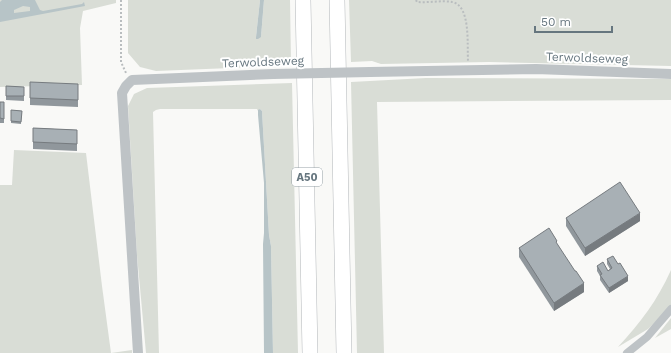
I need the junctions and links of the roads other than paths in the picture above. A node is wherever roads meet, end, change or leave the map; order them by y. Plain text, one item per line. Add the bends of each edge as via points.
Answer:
1 (303, 0) edge
2 (337, 0) edge
3 (671, 74) edge
4 (671, 309) edge
5 (138, 353) edge
6 (310, 353) edge
7 (344, 353) edge
8 (627, 353) edge

1 - 6 highway, A50
2 - 7 highway
3 - 5 street, Terwoldseweg, bridge via 536,69 272,74 132,80 122,93
4 - 8 street via 647,337

